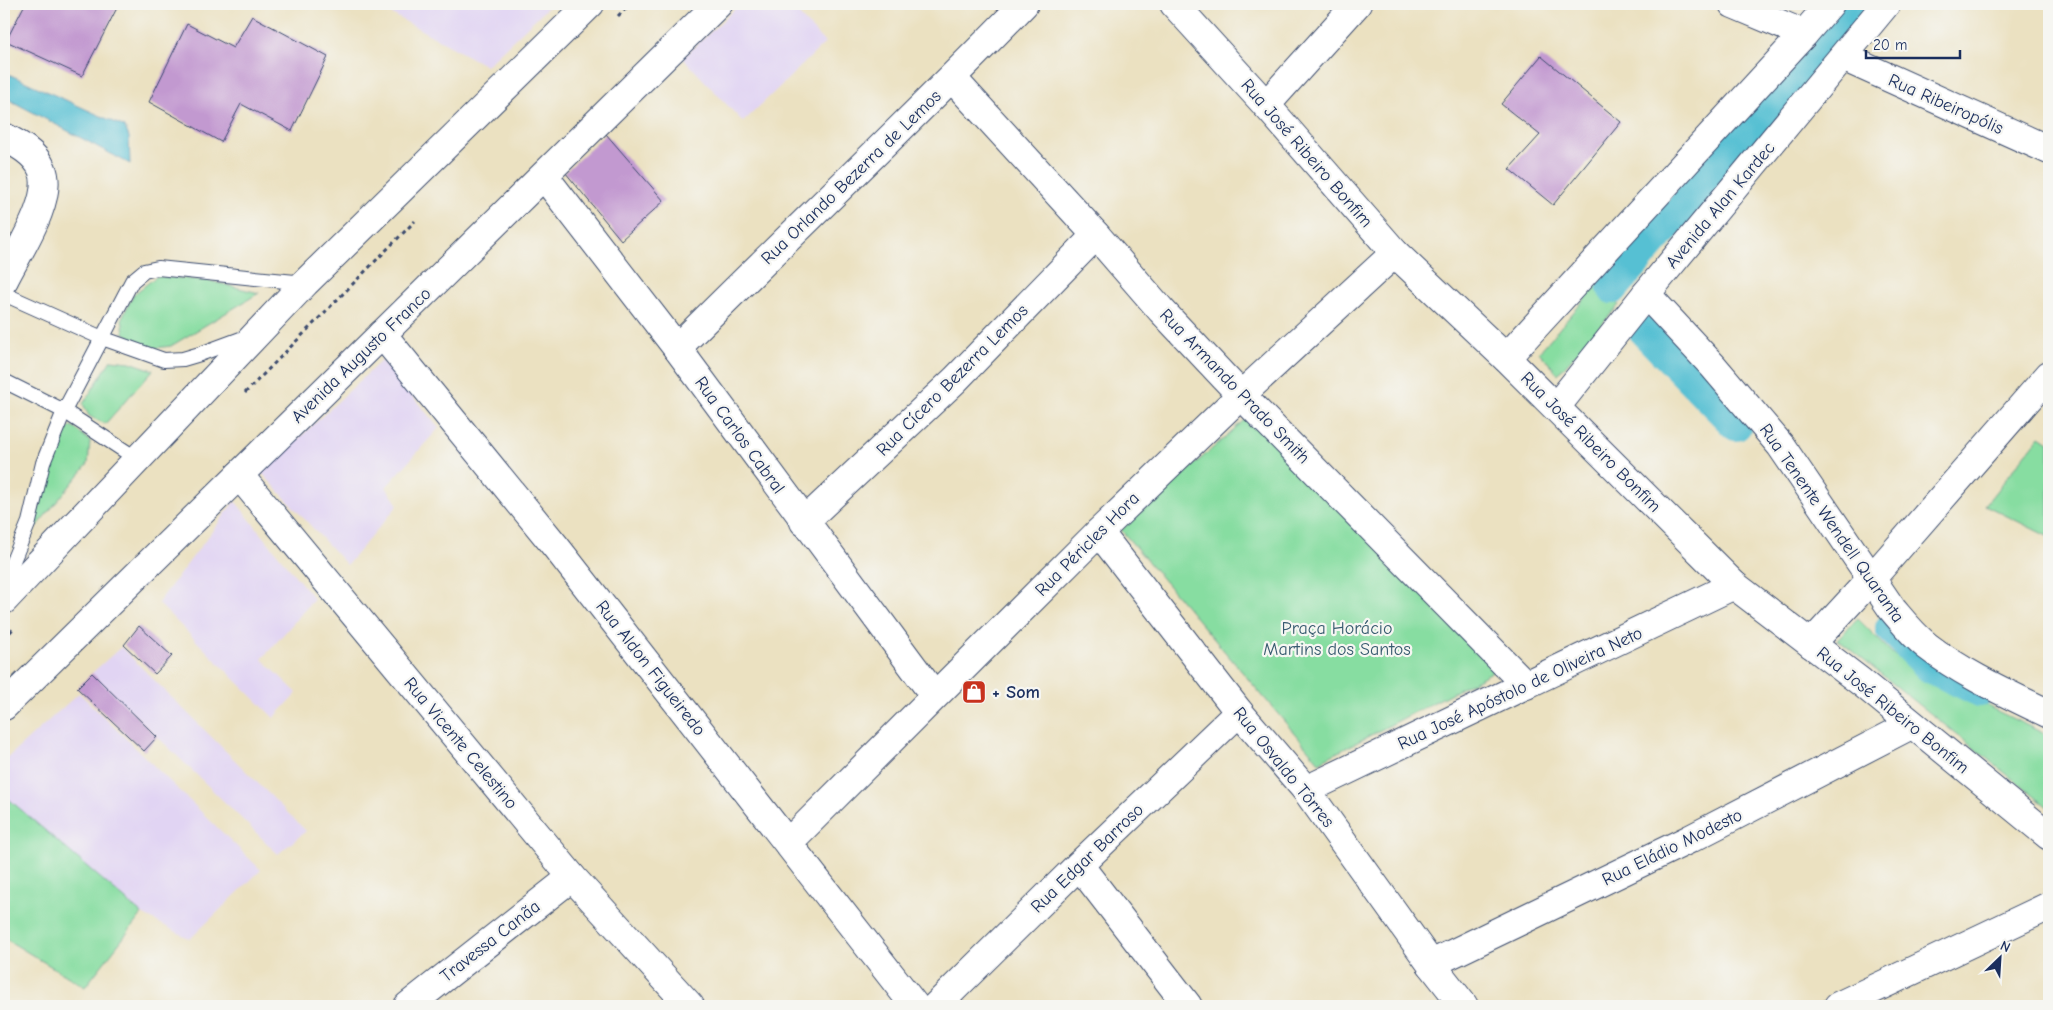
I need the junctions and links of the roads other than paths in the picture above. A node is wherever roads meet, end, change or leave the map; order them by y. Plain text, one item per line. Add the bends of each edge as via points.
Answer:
1 (590, 4) edge
2 (718, 4) edge
3 (1024, 4) edge
4 (1174, 4) edge
5 (1357, 4) edge
6 (1733, 4) edge
7 (1830, 4) edge
8 (1886, 4) edge
9 (1804, 34) junction
10 (1843, 57) junction
11 (952, 78) junction
12 (1266, 105) junction
13 (14, 142) edge
14 (2049, 150) edge
15 (544, 176) junction
16 (1096, 235) junction
17 (1395, 253) junction
18 (4, 280) edge
19 (305, 283) junction
20 (4, 294) edge
21 (1646, 294) junction
22 (258, 332) junction
23 (382, 334) junction
24 (102, 338) junction
25 (677, 348) junction
26 (1506, 358) junction
27 (2049, 375) edge
28 (4, 381) edge
29 (1240, 395) junction
30 (1556, 407) junction
31 (64, 411) junction
32 (137, 459) junction
33 (239, 475) junction
34 (804, 522) junction
35 (1099, 532) junction
36 (1872, 578) junction
37 (4, 583) edge
38 (1734, 584) junction
39 (4, 600) edge
40 (1811, 644) junction
41 (1526, 685) junction
42 (934, 695) junction
43 (4, 706) edge
44 (1239, 712) junction
45 (2049, 714) edge
46 (1911, 725) junction
47 (1306, 790) junction
48 (2049, 836) edge
49 (788, 843) junction
50 (1079, 865) junction
51 (572, 877) junction
52 (2049, 906) edge
53 (1431, 964) junction
54 (408, 1006) edge
55 (690, 1006) edge
56 (915, 1006) edge
57 (936, 1006) edge
58 (1188, 1006) edge
59 (1464, 1006) edge
60 (1838, 1006) edge

1 - 19 street
2 - 15 street, Avenida Augusto Franco
3 - 11 street, Rua Orlando Bezerra de Lemos
4 - 12 street, Rua José Ribeiro Bonfim
5 - 12 street
6 - 9 street
7 - 9 street
8 - 10 street, Avenida Alan Kardec
9 - 26 street
10 - 14 street, Rua Ribeiropólis
10 - 21 street, Avenida Alan Kardec
11 - 16 street, Rua Armando Prado Smith
11 - 25 street, Rua Orlando Bezerra de Lemos
12 - 17 street, Rua José Ribeiro Bonfim
13 - 18 street via 42,168 44,196
15 - 23 street, Avenida Augusto Franco
15 - 25 street, Rua Carlos Cabral
16 - 29 street, Rua Armando Prado Smith
16 - 34 street, Rua Cícero Bezerra Lemos via 955,380
17 - 26 street, Rua José Ribeiro Bonfim
17 - 29 street, Rua Péricles Hora
19 - 22 street
19 - 24 lane via 158,268 144,271 132,281
20 - 24 lane
21 - 30 street, Avenida Alan Kardec
21 - 36 street, Rua Tenente Wendell Quaranta via 1781,446
22 - 24 lane via 200,354 164,360
22 - 32 street
23 - 33 street, Avenida Augusto Franco
23 - 49 street, Rua Aldon Figueiredo via 556,547
24 - 31 lane
25 - 34 street, Rua Carlos Cabral
26 - 30 street, Rua José Ribeiro Bonfim
27 - 36 street
28 - 31 lane
29 - 35 street, Rua Péricles Hora
29 - 41 street, Rua Armando Prado Smith
30 - 38 street, Rua José Ribeiro Bonfim
31 - 32 lane
31 - 37 lane via 43,463 29,522
32 - 39 street
33 - 43 street, Avenida Augusto Franco
33 - 51 street, Rua Vicente Celestino
34 - 42 street, Rua Carlos Cabral
35 - 42 street, Rua Péricles Hora
35 - 44 street, Rua Osvaldo Tôrres
36 - 40 street
36 - 45 street, Rua Tenente Wendell Quaranta via 1907,628 1926,646 2004,692
38 - 40 street, Rua José Ribeiro Bonfim
38 - 41 street, Rua José Apóstolo de Oliveira Neto
40 - 46 street, Rua José Ribeiro Bonfim
41 - 47 street, Rua José Apóstolo de Oliveira Neto
42 - 49 street, Rua Péricles Hora
44 - 47 street, Rua Osvaldo Tôrres
44 - 50 street, Rua Edgar Barroso
46 - 48 street, Rua José Ribeiro Bonfim
46 - 53 street, Rua Eládio Modesto via 1690,839
47 - 53 street, Rua Osvaldo Tôrres
49 - 56 street, Rua Aldon Figueiredo
50 - 57 street, Rua Edgar Barroso
50 - 58 street
51 - 54 street, Travessa Canãa
51 - 55 street, Rua Vicente Celestino
52 - 60 street
53 - 59 street, Rua Osvaldo Tôrres

